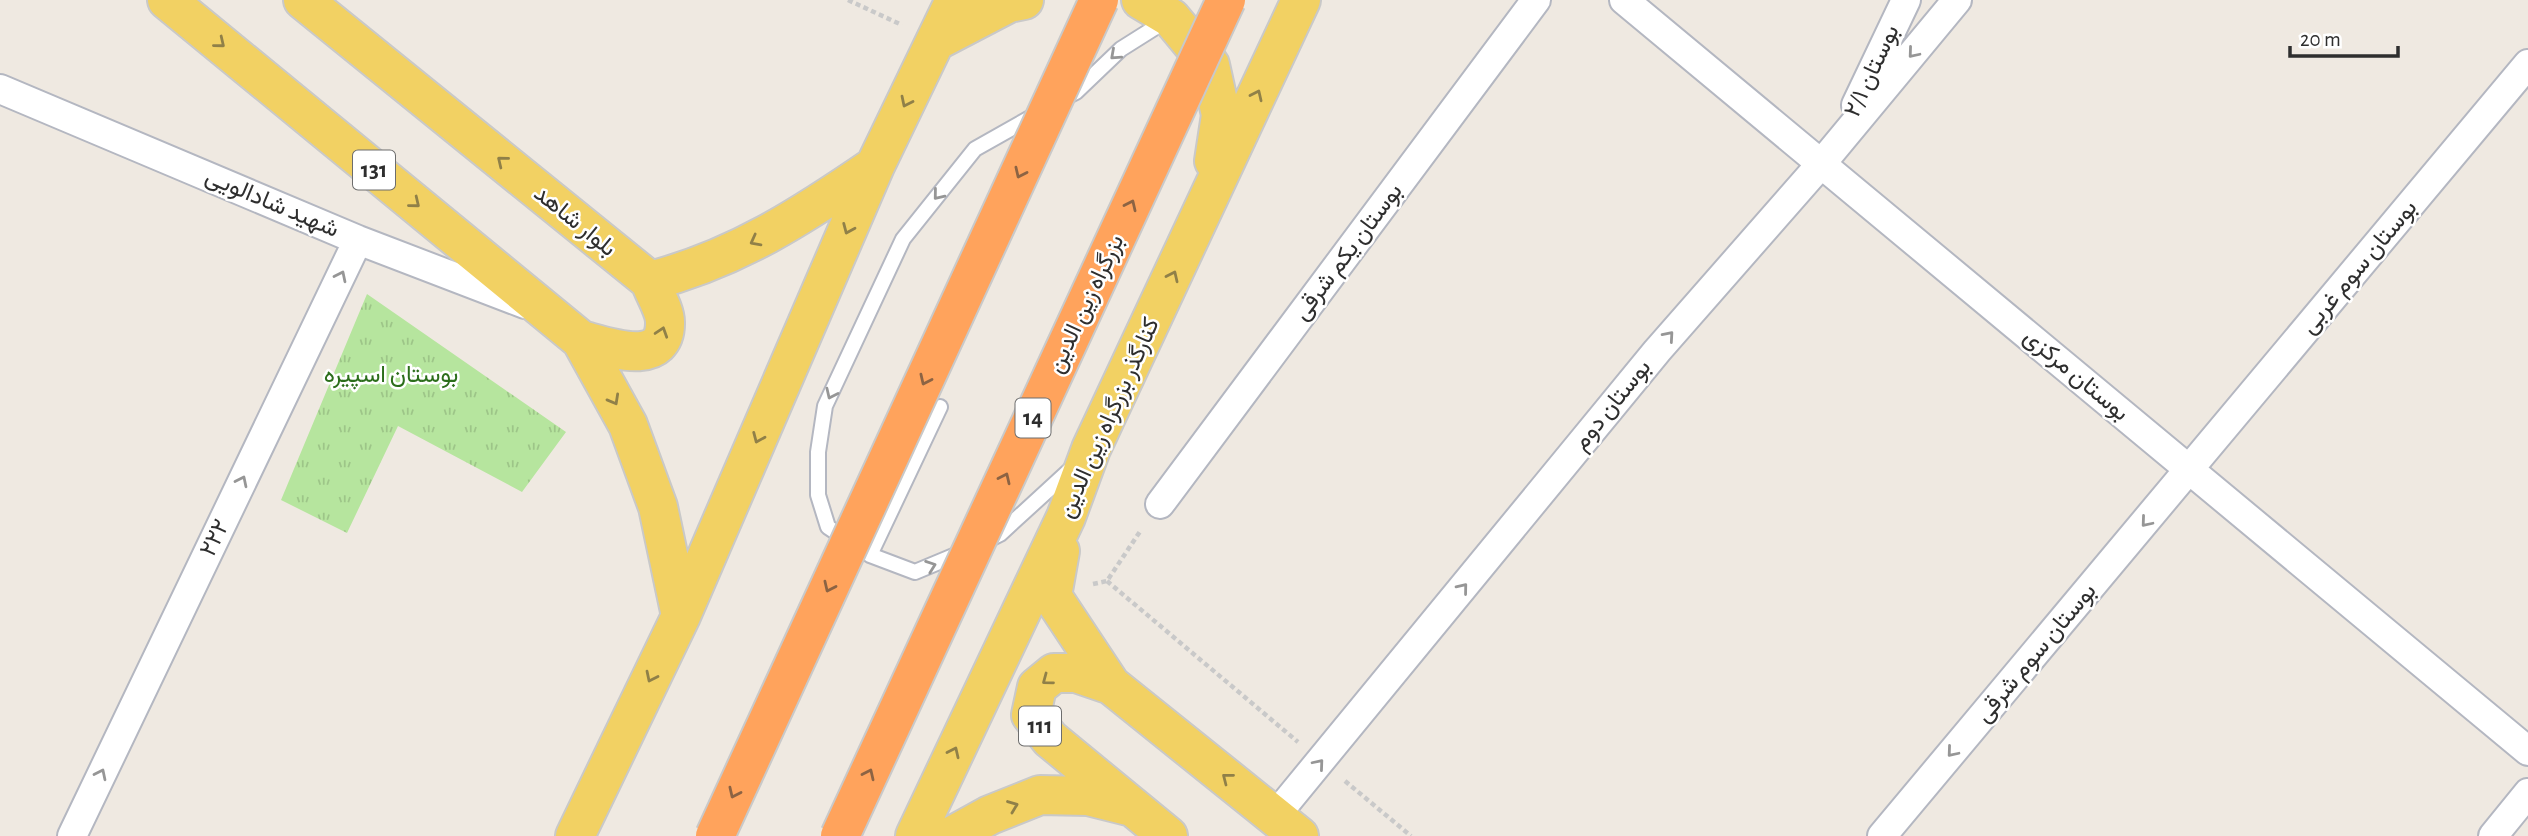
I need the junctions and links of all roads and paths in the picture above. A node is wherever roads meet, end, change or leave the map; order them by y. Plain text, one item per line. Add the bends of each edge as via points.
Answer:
1 (167, 0) edge
2 (848, 0) edge
3 (955, 0) edge
4 (1024, 0) edge
5 (1099, 0) edge
6 (1226, 0) edge
7 (1301, 0) edge
8 (1536, 0) edge
9 (1624, 0) edge
10 (1906, 0) edge
11 (1957, 0) edge
12 (315, 4) edge
13 (1156, 9) edge
14 (936, 41) junction
15 (2528, 64) edge
16 (0, 89) edge
17 (1830, 153) junction
18 (875, 166) junction
19 (1208, 201) junction
20 (358, 240) junction
21 (650, 281) junction
22 (547, 312) junction
23 (581, 340) junction
24 (940, 407) dead end
25 (1091, 449) junction
26 (2189, 470) junction
27 (1160, 504) joint
28 (1066, 517) junction
29 (870, 555) junction
30 (1107, 580) junction
31 (1052, 596) junction
32 (681, 616) junction
33 (1111, 685) junction
34 (2528, 751) edge
35 (1321, 762) junction
36 (2528, 793) edge
37 (1131, 806) junction
38 (1287, 826) edge
39 (72, 836) edge
40 (575, 836) edge
41 (715, 836) edge
42 (840, 836) edge
43 (915, 836) edge
44 (951, 836) edge
45 (1168, 836) edge
46 (1411, 836) edge
47 (1882, 836) edge
48 (2493, 836) edge

1 -> 22 main road, 131
2 - 14 path
3 - 14 main road
4 - 14 main road via 1009,3
5 -> 41 highway, bridge
42 -> 6 highway, بزرگراه زین الدین / 14, bridge
19 -> 7 main road, کنارگذر بزرگراه زین الدین
8 - 27 street, بوستان یکم شرقی
9 - 17 street, بوستان مرکزی
10 - 17 street, بوستان ۲/۱
11 -> 17 street, بوستان دوم
21 -> 12 main road, بلوار شاهد
13 - 19 main road via 1210,65 1221,115
13 -> 29 lane via 1076,92 975,149 903,239 825,406 818,452 818,495 828,527
14 -> 18 main road
15 - 26 street, بوستان سوم غربی
16 - 20 street, شهید شادالویی
17 - 26 street, بوستان مرکزی
35 -> 17 street, بوستان دوم via 1657,351
18 -> 21 main road via 804,215 738,249
18 -> 32 main road
25 -> 19 main road, کنارگذر بزرگراه زین الدین
20 - 22 street, شهید شادالویی
39 -> 20 street, ۲۲۲
23 -> 21 main road via 640,352 653,348 662,339 665,320
22 - 23 main road, 131
23 -> 32 main road, 131 via 628,425 658,507
24 - 29 lane
25 - 28 main road, کنارگذر بزرگراه زین الدین
29 -> 25 lane via 915,572 949,560 1000,534
26 - 34 street, بوستان مرکزی
26 -> 47 street, بوستان سوم شرقی
27 - 30 path
28 - 31 main road
43 -> 28 main road, کنارگذر بزرگراه زین الدین
30 - 31 path
30 - 35 path
31 - 33 main road, 111
32 -> 40 main road
33 -> 37 main road, 111 via 1076,673 1054,673 1037,687 1031,715 1050,739
38 -> 33 main road, 111
38 -> 35 street, بوستان دوم
35 - 46 path
36 - 48 street
44 -> 37 main road via 1040,795 1088,796
37 - 45 main road, 111

